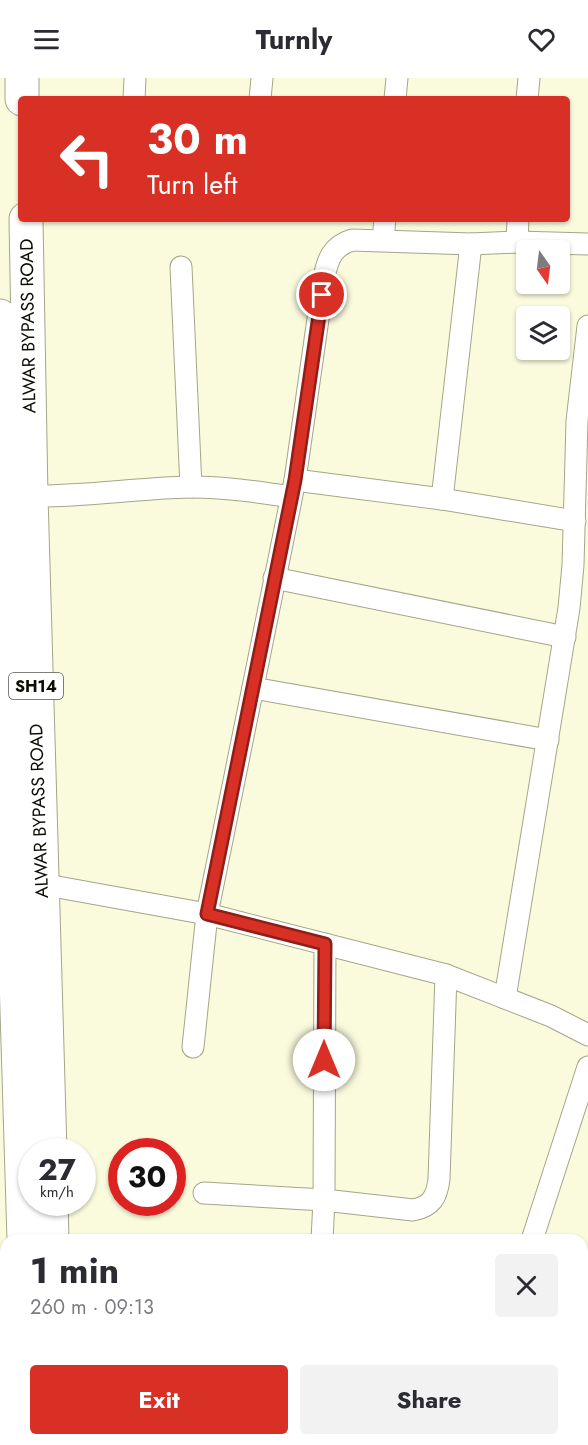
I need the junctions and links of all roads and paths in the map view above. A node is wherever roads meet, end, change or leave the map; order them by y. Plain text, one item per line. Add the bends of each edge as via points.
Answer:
1 (22, 78) edge
2 (135, 78) edge
3 (262, 78) edge
4 (397, 78) edge
5 (529, 78) edge
6 (22, 96) edge
7 (134, 96) edge
8 (260, 96) edge
9 (395, 96) edge
10 (527, 96) edge
11 (26, 222) edge
12 (385, 222) edge
13 (518, 222) edge
14 (383, 240) junction
15 (517, 240) edge
16 (516, 242) edge
17 (570, 243) edge
18 (471, 244) junction
19 (588, 244) edge
20 (181, 267) dead end
21 (0, 315) edge
22 (588, 326) edge
23 (191, 487) junction
24 (293, 488) junction
25 (31, 496) junction
26 (442, 499) junction
27 (575, 521) junction
28 (274, 578) junction
29 (565, 637) junction
30 (252, 688) junction
31 (548, 740) junction
32 (24, 858) edge
33 (207, 914) junction
34 (325, 944) junction
35 (446, 975) junction
36 (505, 998) junction
37 (588, 1035) edge
38 (193, 1047) dead end
39 (588, 1067) edge
40 (49, 1138) edge
41 (204, 1192) dead end
42 (324, 1200) junction
43 (51, 1216) edge
44 (24, 1234) edge
45 (52, 1234) edge
46 (322, 1234) edge
47 (534, 1234) edge

1 - 6 main road
2 - 7 street
3 - 8 street
4 - 9 street
5 - 10 street
11 - 25 main road, ALWAR BYPASS ROAD / SH14
12 - 14 street
13 - 15 street
14 - 18 street
14 - 24 street via 341,244 327,264
16 - 18 street
17 - 19 street
18 - 26 street
20 - 23 street
21 - 32 main road, ALWAR BYPASS ROAD / SH14
22 - 27 street via 577,421
23 - 24 street
23 - 25 street
24 - 26 street
24 - 28 street
25 - 32 main road, ALWAR BYPASS ROAD / SH14
26 - 27 street
27 - 29 street
28 - 29 street
28 - 30 street
29 - 31 street
30 - 31 street
30 - 33 street
31 - 36 street
32 - 33 street
32 - 40 main road, ALWAR BYPASS ROAD / SH14
32 - 44 main road, ALWAR BYPASS ROAD / SH14
33 - 34 street
33 - 38 street
34 - 35 street
34 - 42 street
35 - 36 street
35 - 42 street via 438,1191 432,1202 413,1210
36 - 37 street
39 - 47 street
41 - 42 street
42 - 46 street
43 - 45 main road

